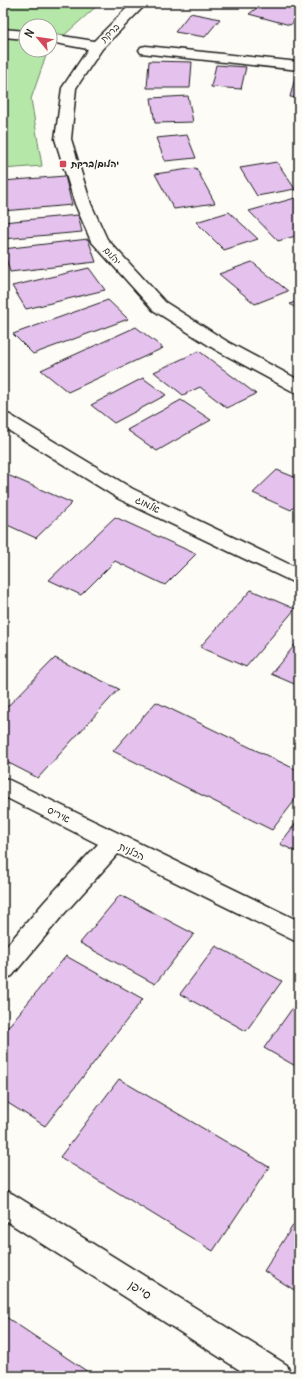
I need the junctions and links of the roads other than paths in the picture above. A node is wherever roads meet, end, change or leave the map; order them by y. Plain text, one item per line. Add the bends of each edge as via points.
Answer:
1 (140, 3) edge
2 (3, 33) edge
3 (18, 34) edge
4 (58, 39) edge
5 (97, 46) junction
6 (146, 50) dead end
7 (299, 66) edge
8 (299, 387) edge
9 (3, 419) edge
10 (299, 578) edge
11 (3, 786) edge
12 (115, 842) junction
13 (299, 933) edge
14 (3, 968) edge
15 (3, 1203) edge
16 (276, 1376) edge

1 - 5 street, ברקת
2 - 3 street
4 - 5 street
5 - 8 street, יהלום via 69,88 63,139 83,204 99,241 159,306 222,346
6 - 7 street
9 - 10 street, אלמוג via 126,494
11 - 12 street, איריס
12 - 13 street, הכלנית
12 - 14 street, הכלנית
15 - 16 street, סייפן

